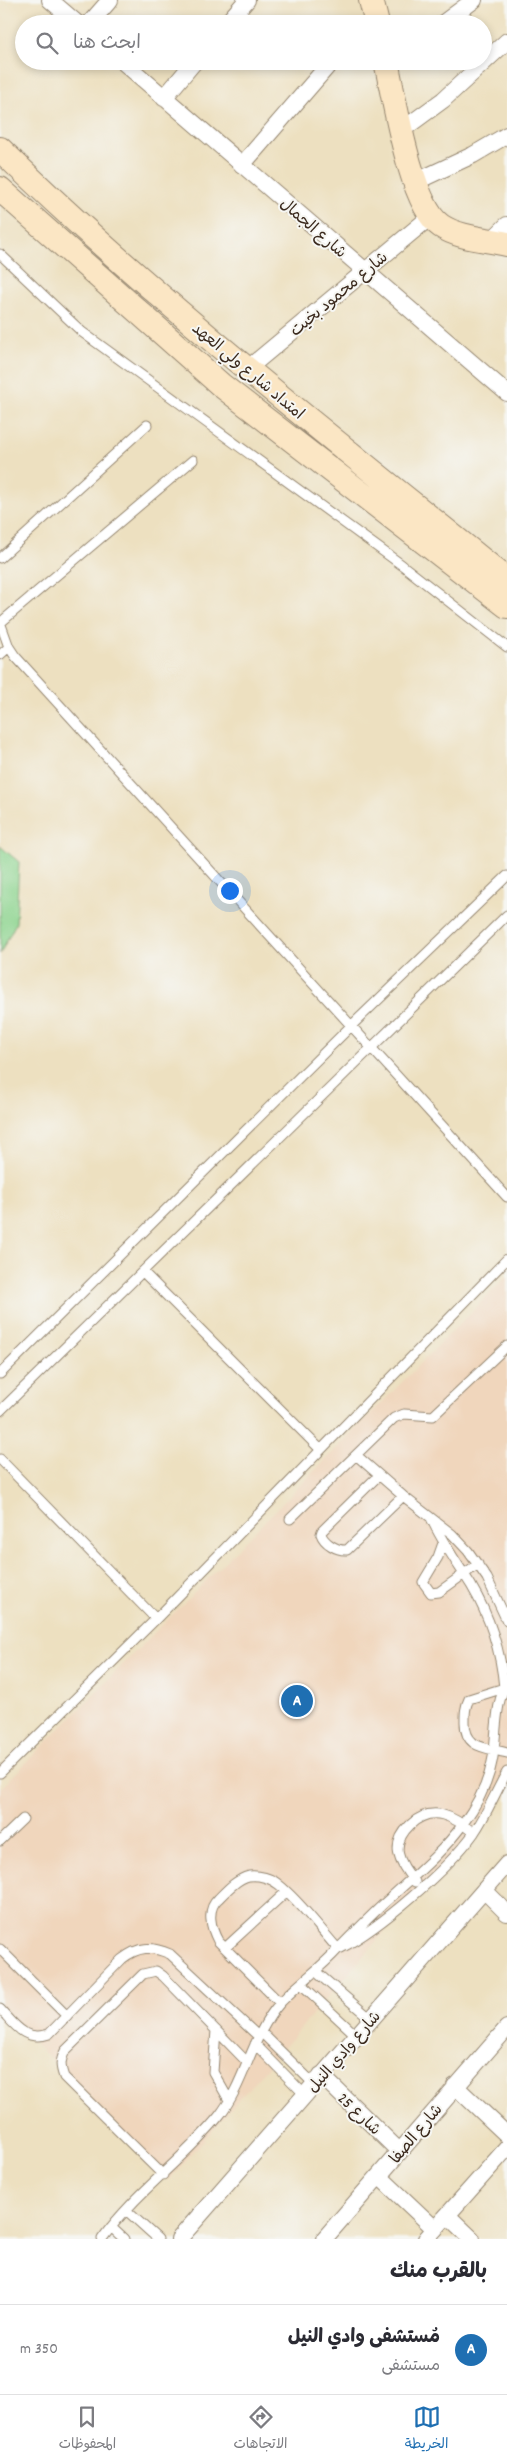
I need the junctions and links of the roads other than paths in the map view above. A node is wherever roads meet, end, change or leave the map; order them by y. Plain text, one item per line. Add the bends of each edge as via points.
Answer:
1 (50, 0) edge
2 (110, 0) edge
3 (246, 0) edge
4 (474, 0) edge
5 (68, 15) edge
6 (97, 15) edge
7 (234, 15) edge
8 (463, 15) edge
9 (507, 41) edge
10 (492, 50) edge
11 (132, 70) edge
12 (187, 70) edge
13 (324, 70) edge
14 (390, 70) edge
15 (471, 70) edge
16 (164, 98) junction
17 (402, 130) junction
18 (507, 135) edge
19 (0, 149) edge
20 (242, 165) junction
21 (416, 182) junction
22 (0, 189) edge
23 (41, 189) junction
24 (22, 208) junction
25 (430, 217) junction
26 (502, 236) edge
27 (0, 254) edge
28 (365, 271) junction
29 (246, 370) junction
30 (507, 393) edge
31 (147, 425) dead end
32 (193, 460) dead end
33 (0, 558) edge
34 (507, 580) edge
35 (507, 606) edge
36 (0, 622) edge
37 (9, 647) junction
38 (507, 647) edge
39 (0, 655) edge
40 (507, 876) edge
41 (507, 915) edge
42 (350, 1026) junction
43 (369, 1047) junction
44 (507, 1197) edge
45 (507, 1259) edge
46 (143, 1272) junction
47 (507, 1346) edge
48 (0, 1374) edge
49 (0, 1411) edge
50 (320, 1449) junction
51 (356, 1455) junction
52 (0, 1458) edge
53 (379, 1475) junction
54 (403, 1496) junction
55 (431, 1518) junction
56 (290, 1519) dead end
57 (443, 1543) junction
58 (478, 1564) junction
59 (464, 1574) junction
60 (156, 1619) junction
61 (507, 1621) edge
62 (506, 1687) edge
63 (494, 1750) junction
64 (507, 1753) edge
65 (507, 1772) edge
66 (0, 1773) edge
67 (23, 1819) dead end
68 (463, 1824) junction
69 (474, 1833) junction
70 (0, 1841) edge
71 (507, 1864) edge
72 (412, 1878) junction
73 (420, 1888) junction
74 (484, 1890) junction
75 (286, 1892) junction
76 (507, 1913) edge
77 (225, 1948) junction
78 (0, 1949) edge
79 (338, 1949) junction
80 (315, 1971) junction
81 (301, 1984) junction
82 (280, 2003) junction
83 (0, 2009) edge
84 (67, 2016) junction
85 (371, 2019) junction
86 (507, 2028) edge
87 (216, 2030) junction
88 (356, 2036) junction
89 (258, 2037) junction
90 (247, 2062) junction
91 (313, 2085) junction
92 (455, 2086) junction
93 (229, 2100) junction
94 (507, 2135) edge
95 (507, 2148) edge
96 (399, 2152) junction
97 (163, 2175) junction
98 (379, 2176) junction
99 (126, 2210) junction
100 (448, 2216) junction
101 (111, 2227) junction
102 (431, 2234) edge
103 (329, 2237) edge
104 (102, 2239) edge
105 (124, 2239) edge
106 (158, 2239) edge
107 (179, 2239) edge
108 (472, 2239) edge

1 - 5 street
2 - 6 street
3 - 7 street
4 - 8 street
9 - 10 street
11 - 16 street, شارع الجمال
12 - 16 street
13 - 20 street
14 - 17 main road
15 - 17 street via 444,100
16 - 20 street, شارع الجمال
17 - 21 main road
18 - 21 street
19 - 23 main road, امتداد شارع ولي العهد
20 - 28 street, شارع الجمال
21 - 25 main road
22 - 24 main road, امتداد شارع ولي العهد
23 - 24 main road
23 - 29 main road, امتداد شارع ولي العهد
24 - 35 main road, امتداد شارع ولي العهد via 221,385
25 - 26 main road via 441,227 465,236
25 - 28 street, شارع محمود بخيت
27 - 38 lane via 82,332 402,566
28 - 29 street, شارع محمود بخيت
28 - 30 street, شارع الجمال
29 - 34 main road, امتداد شارع ولي العهد
31 - 33 lane
32 - 36 lane
36 - 37 lane
37 - 39 lane
37 - 42 lane
40 - 42 lane
41 - 43 lane
42 - 43 lane
42 - 48 lane
43 - 44 lane
43 - 46 lane
45 - 50 lane
46 - 49 lane
46 - 50 lane
47 - 51 lane via 438,1413 433,1416 398,1415
50 - 60 lane
51 - 53 lane
51 - 56 lane
52 - 60 lane
53 - 54 lane
53 - 54 lane via 322,1531 320,1534 324,1540 339,1550 347,1550
54 - 55 lane
55 - 57 lane
55 - 58 lane via 452,1534
57 - 59 lane
57 - 59 lane via 424,1578 425,1587 431,1593 439,1592
58 - 59 lane
58 - 61 lane
59 - 62 lane via 495,1636
60 - 66 lane
62 - 63 lane via 500,1705
62 - 63 lane via 469,1699 465,1710 468,1740
63 - 64 lane
63 - 68 lane via 484,1787
65 - 69 lane
67 - 70 lane
68 - 69 lane
68 - 72 lane
68 - 72 lane via 442,1814 426,1813 402,1832 398,1854
69 - 73 lane via 453,1858
71 - 74 street, شارع وادي النيل
72 - 73 lane
72 - 79 lane via 359,1925
73 - 79 lane via 367,1934
74 - 76 street
74 - 85 street, شارع وادي النيل
75 - 77 lane
75 - 77 lane via 270,1878 248,1876 236,1882 215,1902 211,1912 213,1932
75 - 79 lane
77 - 82 lane
78 - 84 lane
79 - 80 lane
80 - 81 lane
80 - 85 lane
81 - 82 lane
81 - 88 lane
82 - 89 lane
83 - 84 lane via 19,2029 38,2038 49,2034
84 - 89 lane via 122,1959 144,1947 157,1948 170,1954
85 - 88 street, شارع وادي النيل
86 - 92 street, شارع الصفا
87 - 90 lane
87 - 93 lane via 213,2072
87 - 97 lane via 163,1976 156,1971 148,1971 61,2059 64,2077
88 - 91 street, شارع وادي النيل
89 - 90 lane
89 - 91 lane
89 - 91 lane
90 - 93 lane
91 - 96 street, شارع 25
91 - 107 street, شارع وادي النيل
92 - 94 street
92 - 96 street, شارع الصفا
93 - 97 lane via 220,2115
95 - 100 street
96 - 98 street, شارع الصفا
97 - 99 lane
98 - 102 street
98 - 103 street, شارع الصفا
99 - 101 lane
99 - 106 lane
100 - 102 street
100 - 108 street
101 - 104 lane
101 - 105 lane

